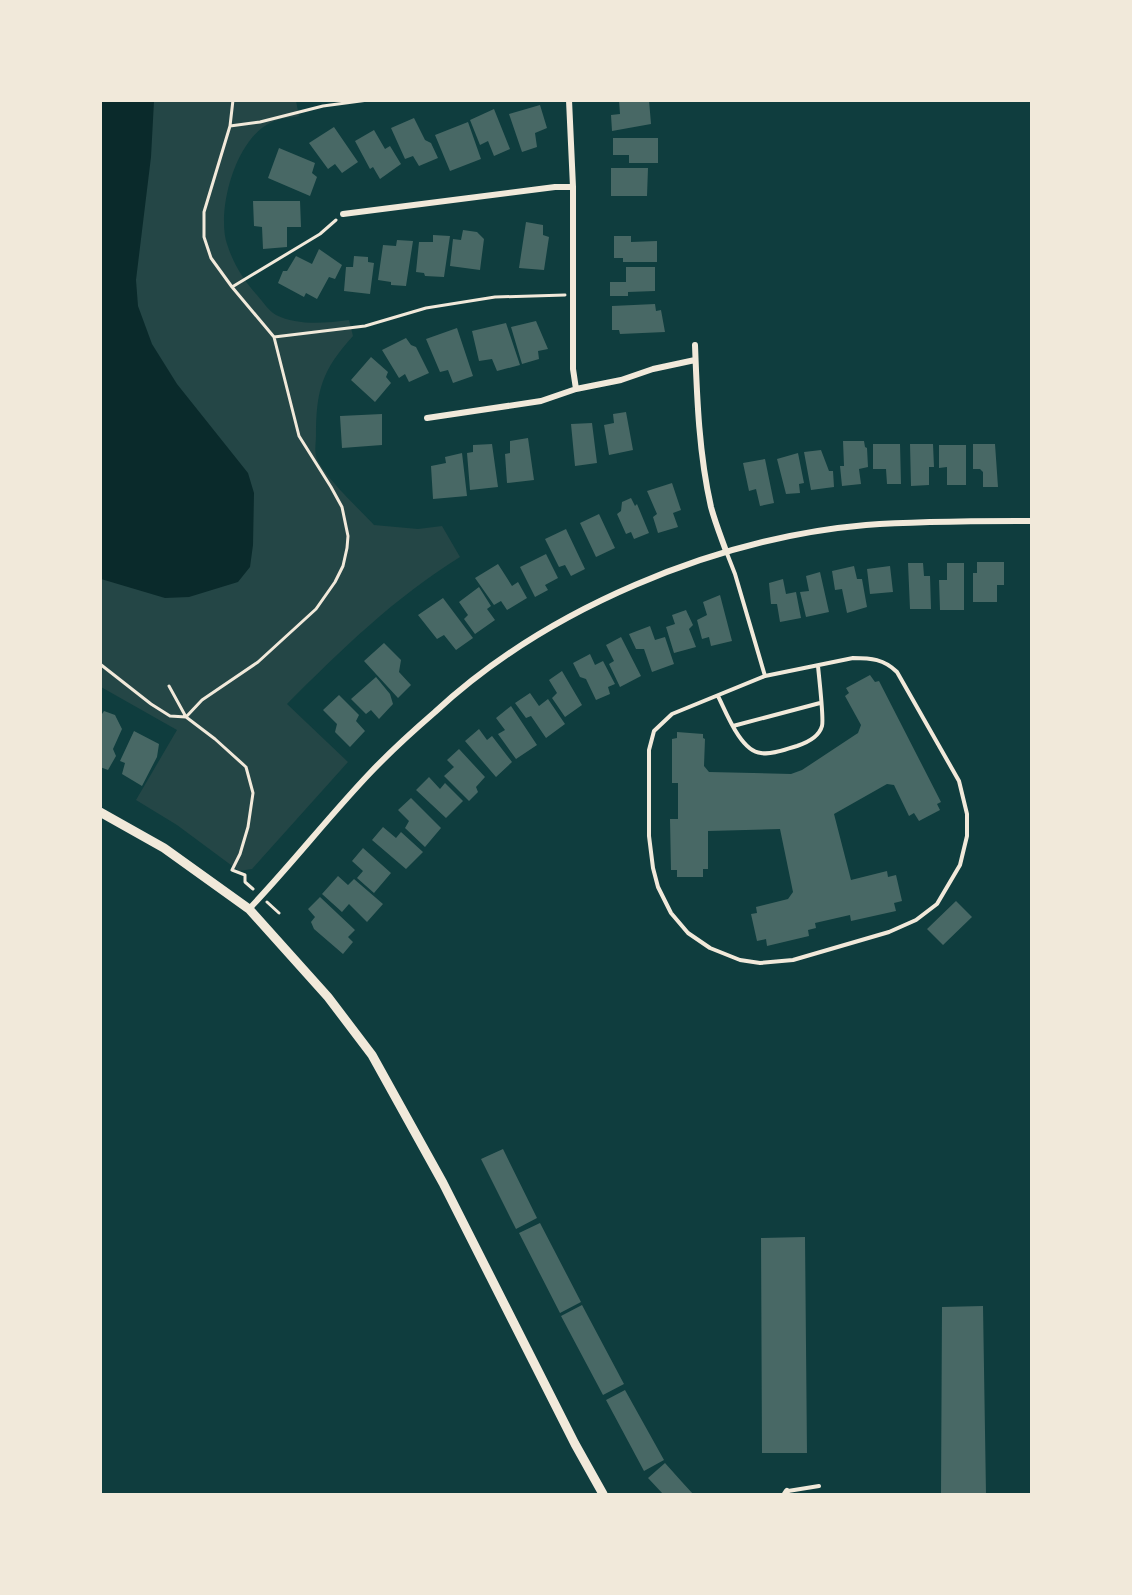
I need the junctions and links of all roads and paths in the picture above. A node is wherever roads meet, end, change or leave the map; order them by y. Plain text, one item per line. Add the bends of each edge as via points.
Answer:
1 (233, 100) edge
2 (368, 100) edge
3 (569, 100) edge
4 (230, 126) junction
5 (573, 187) junction
6 (343, 213) joint
7 (232, 287) junction
8 (560, 295) dead end
9 (274, 337) junction
10 (695, 345) dead end
11 (695, 360) junction
12 (576, 389) junction
13 (427, 418) dead end
14 (1032, 521) edge
15 (726, 551) junction
16 (100, 664) edge
17 (818, 666) junction
18 (765, 676) junction
19 (169, 686) dead end
20 (718, 696) junction
21 (820, 703) junction
22 (186, 717) junction
23 (733, 726) junction
24 (100, 812) edge
25 (245, 882) dead end
26 (249, 909) junction
27 (819, 1486) dead end
28 (786, 1493) edge
29 (603, 1494) edge

1 - 4 path
2 - 4 path
3 - 5 street
4 - 7 path via 203,220 211,258
5 - 6 street
5 - 12 street
6 - 7 path via 320,234
7 - 9 path
8 - 9 path via 495,297 426,308 365,326
9 - 22 path via 299,436 342,507 348,536 343,566 316,609 296,629 258,662 202,700
10 - 11 street
11 - 12 street
11 - 15 street via 711,508
12 - 13 street via 541,401
14 - 15 street via 865,525 800,534
15 - 18 lane
15 - 26 street via 664,573 579,612 508,654 437,710 372,772
16 - 22 path via 170,716
17 - 18 lane
17 - 20 lane via 853,658 871,658 891,666 904,682 959,781 967,826 956,875 932,908 889,932 793,960 760,963 710,948 688,933 671,913 658,887 649,836 650,741 654,731 672,714
17 - 21 lane
18 - 20 lane
19 - 22 path
20 - 23 lane
21 - 23 lane
21 - 23 lane via 822,726 815,736 786,749 761,754 749,750
22 - 25 path via 246,767 253,794 248,827 232,870 244,875
24 - 26 street via 164,848
26 - 29 street via 328,997 372,1055 443,1183
27 - 28 lane

